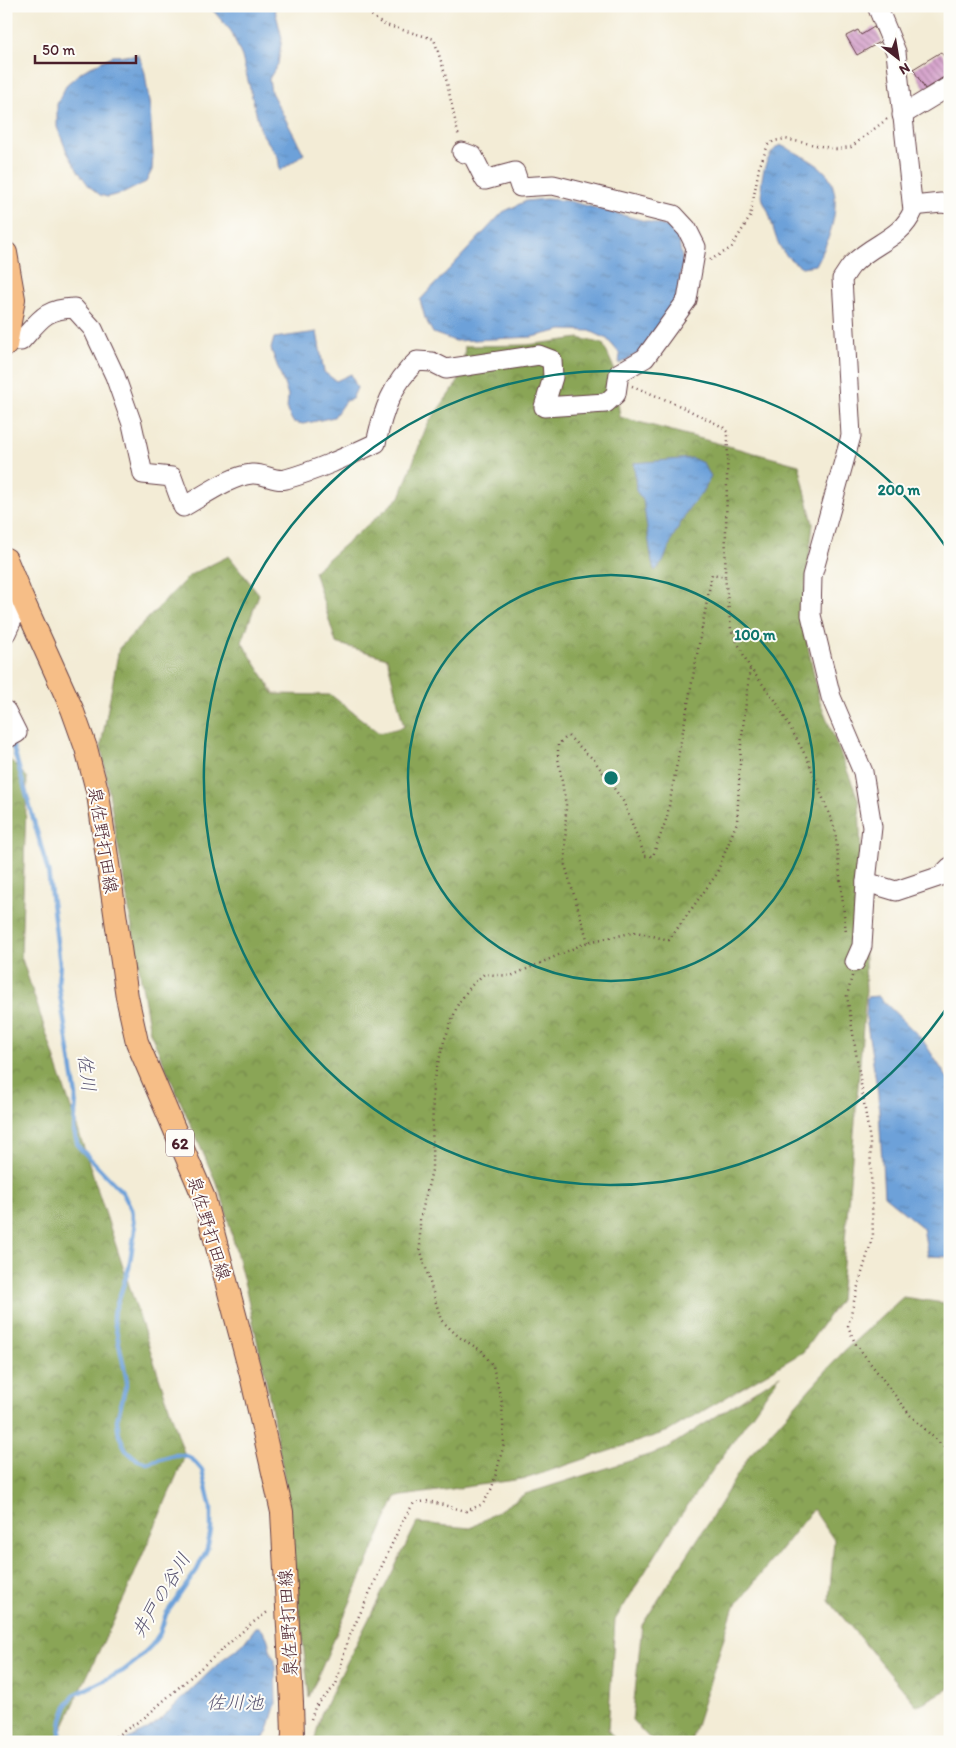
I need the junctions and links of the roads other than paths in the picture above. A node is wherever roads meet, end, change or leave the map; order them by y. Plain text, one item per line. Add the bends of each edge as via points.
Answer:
1 (877, 6) edge
2 (950, 86) edge
3 (902, 115) junction
4 (462, 152) road end
5 (950, 204) edge
6 (913, 206) junction
7 (6, 253) edge
8 (6, 342) edge
9 (6, 559) edge
10 (22, 598) junction
11 (6, 633) edge
12 (6, 711) edge
13 (11, 736) edge
14 (950, 867) edge
15 (866, 882) junction
16 (855, 962) road end
17 (292, 1742) edge

1 - 3 street via 896,52
2 - 3 street
3 - 6 street
4 - 8 street via 473,156 485,180 515,172 520,187 553,185 674,215 687,229 696,247 687,300 645,358 619,373 616,394 606,403 544,407 553,377 552,360 539,355 446,369 432,362 417,361 393,390 376,443 329,465 284,479 254,474 235,478 183,507 172,477 144,474 132,424 115,376 93,329 74,308 59,308 42,317 21,341
5 - 6 street
6 - 15 street via 908,223 853,264 842,279 851,436 812,576 811,615 829,688 863,772 872,827
7 - 8 main road via 14,299
9 - 10 main road, 泉佐野打田線 / 62
10 - 11 street
10 - 17 main road, 泉佐野打田線 / 62 via 72,708 86,748 98,794 127,997 137,1042 204,1198 251,1375 282,1512
12 - 13 street
14 - 15 street via 941,876 896,891
15 - 16 street via 862,946

